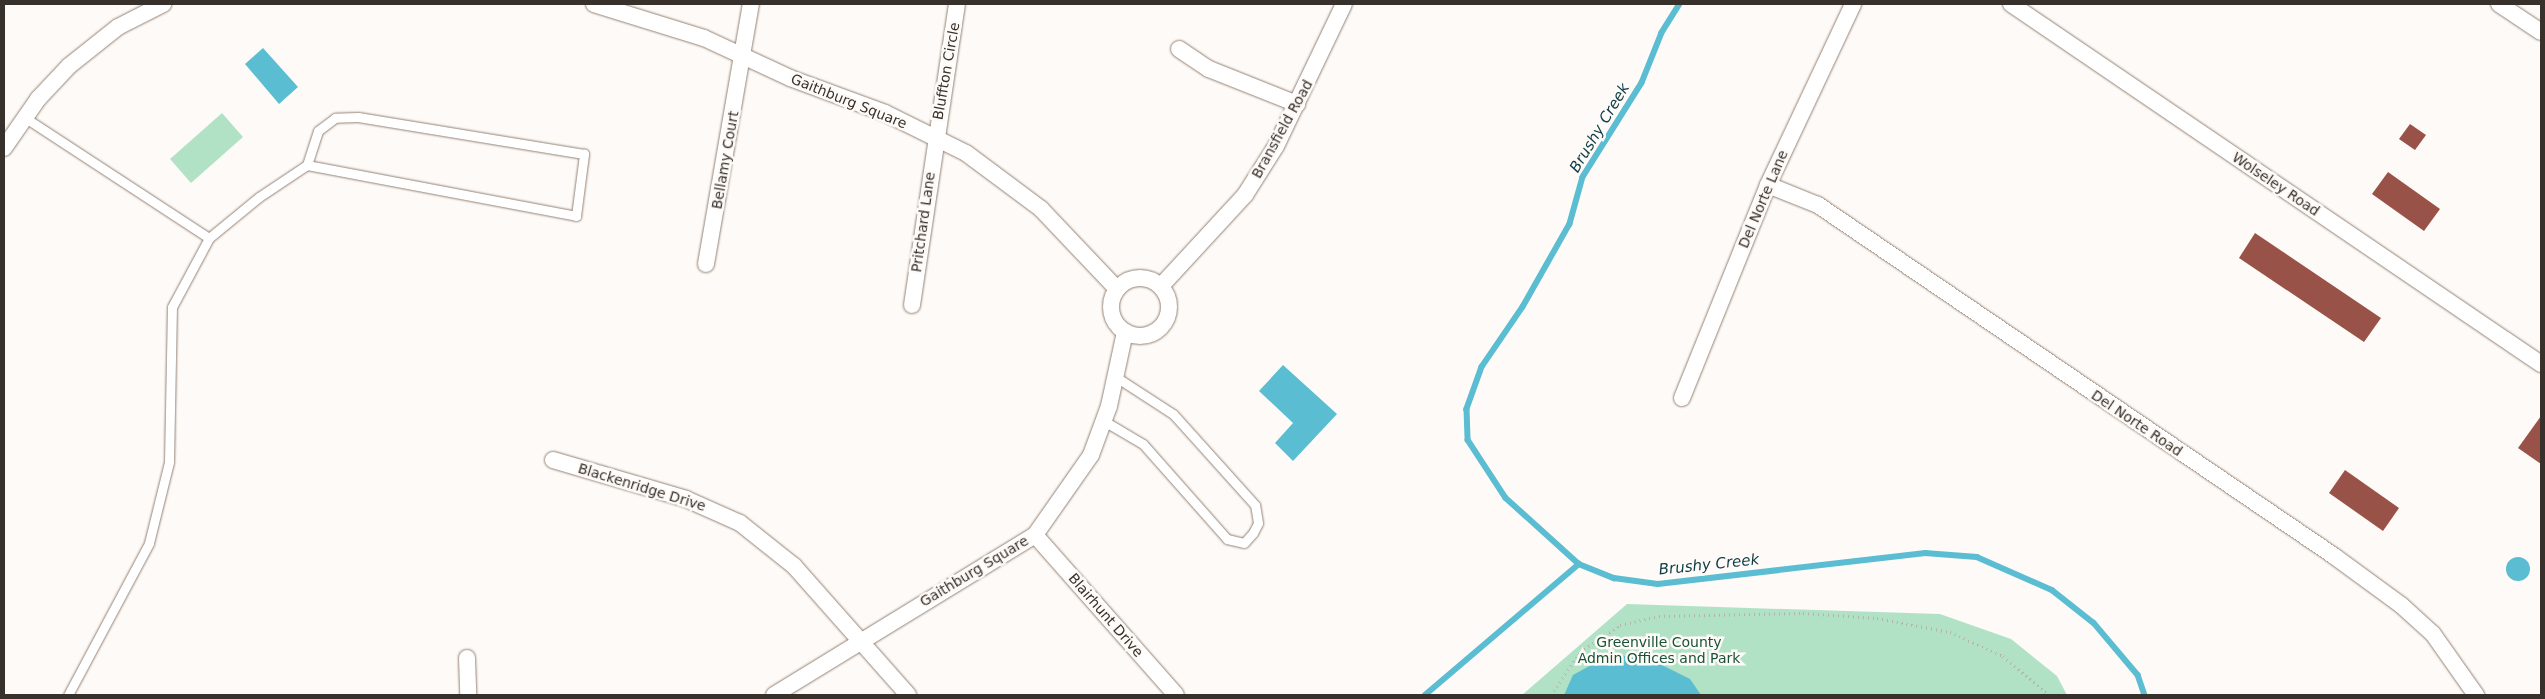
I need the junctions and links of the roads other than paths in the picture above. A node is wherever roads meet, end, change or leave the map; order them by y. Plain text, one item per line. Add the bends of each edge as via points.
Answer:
1 (163, 4) edge
2 (594, 4) edge
3 (751, 4) edge
4 (958, 4) edge
5 (1344, 4) edge
6 (1853, 4) edge
7 (2011, 4) edge
8 (2499, 4) edge
9 (2541, 32) edge
10 (1179, 49) dead end
11 (742, 56) junction
12 (1297, 104) junction
13 (24, 117) junction
14 (935, 138) junction
15 (4, 146) edge
16 (307, 165) junction
17 (1768, 185) junction
18 (209, 238) junction
19 (706, 264) dead end
20 (1161, 286) junction
21 (1117, 289) junction
22 (912, 305) dead end
23 (1124, 332) junction
24 (2541, 364) edge
25 (1116, 377) junction
26 (1682, 398) dead end
27 (1104, 421) junction
28 (553, 460) dead end
29 (1035, 535) junction
30 (860, 640) junction
31 (468, 658) dead end
32 (68, 695) edge
33 (468, 695) edge
34 (774, 695) edge
35 (908, 695) edge
36 (1176, 695) edge
37 (2476, 695) edge

1 - 13 street via 100,38 69,66
2 - 11 street, Gaithburg Square via 704,38
3 - 11 street, Bellamy Court
4 - 14 street, Bluffton Circle
5 - 12 street, Bransfield Road
6 - 17 street, Del Norte Lane
7 - 24 street, Wolseley Road
8 - 9 street
10 - 12 street via 1209,69
11 - 14 street, Gaithburg Square via 885,113
11 - 19 street, Bellamy Court
12 - 20 street, Bransfield Road via 1276,146 1245,195
13 - 15 street
13 - 18 lane
14 - 21 street, Gaithburg Square via 1012,185 1074,239
14 - 22 street, Pritchard Lane
16 - 16 lane via 576,216 584,154 358,117 336,118 318,131
16 - 18 lane via 259,197
17 - 26 street, Del Norte Lane
17 - 37 street, Del Norte Road via 1818,205 2334,556 2401,605 2433,634
18 - 32 lane via 172,307 169,462 149,543
20 - 21 street via 1138,277
20 - 23 street via 1169,313 1160,329 1143,336
21 - 23 street via 1112,298 1112,317
23 - 25 street, Gaithburg Square
25 - 27 street, Gaithburg Square
25 - 27 lane via 1173,414 1255,505 1258,523 1253,533 1244,542 1227,539 1143,444
27 - 29 street, Gaithburg Square via 1080,475
28 - 30 street, Blackenridge Drive via 686,499 740,523 794,566
29 - 30 street, Gaithburg Square
29 - 36 street, Blairhunt Drive
30 - 34 street, Gaithburg Square
30 - 35 street, Blackenridge Drive
31 - 33 street

